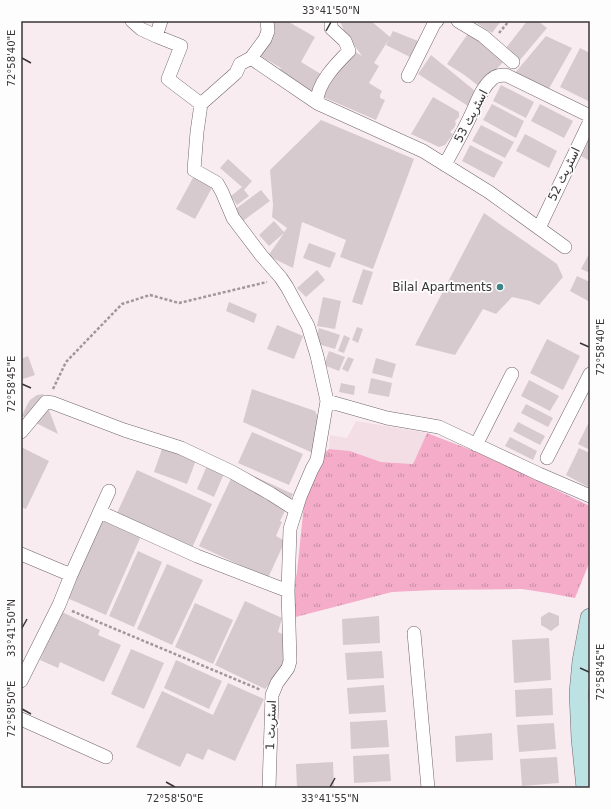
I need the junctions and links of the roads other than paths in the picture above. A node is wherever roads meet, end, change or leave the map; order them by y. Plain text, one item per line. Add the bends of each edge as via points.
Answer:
1 (132, 21) edge
2 (161, 21) edge
3 (267, 21) edge
4 (331, 21) edge
5 (437, 21) edge
6 (458, 21) edge
7 (156, 36) junction
8 (251, 58) junction
9 (513, 62) dead end
10 (408, 76) dead end
11 (317, 103) junction
12 (201, 104) junction
13 (590, 116) edge
14 (590, 121) edge
15 (445, 165) junction
16 (539, 228) junction
17 (565, 247) dead end
18 (512, 374) dead end
19 (590, 374) edge
20 (328, 401) junction
21 (21, 432) edge
22 (476, 445) junction
23 (547, 458) dead end
24 (109, 491) dead end
25 (590, 496) edge
26 (296, 510) junction
27 (100, 512) junction
28 (21, 554) edge
29 (71, 575) junction
30 (288, 591) junction
31 (590, 618) edge
32 (414, 633) dead end
33 (21, 681) edge
34 (21, 719) edge
35 (106, 757) dead end
36 (269, 788) edge
37 (428, 788) edge
38 (586, 788) edge

1 - 7 street via 141,29
2 - 7 street
3 - 8 street via 268,31 265,39
4 - 11 street via 331,28 346,41 350,51 335,65 324,81 318,92
5 - 10 street
6 - 9 street via 483,36
7 - 12 street via 181,46 168,79
8 - 11 street
8 - 12 street via 240,64 236,73
11 - 15 street via 423,152
12 - 20 street via 194,170 217,183 233,218 287,287 308,326
13 - 15 street, اسٹریٹ 53 via 506,75 499,75 491,80 480,95
14 - 16 street, اسٹریٹ 52
15 - 16 street via 489,192
16 - 17 street
18 - 22 street
19 - 23 street
20 - 22 street via 387,418 439,427
20 - 26 street, اسٹریٹ 1 via 317,460
21 - 26 street via 46,402 53,403 181,448 232,472
22 - 25 street
24 - 27 street
26 - 30 street, اسٹریٹ 1 via 290,529
27 - 29 street
27 - 30 street via 197,556
28 - 29 street
29 - 33 street
30 - 36 street, اسٹریٹ 1 via 290,661 288,668 276,683 272,695
31 - 38 main road via 579,693
32 - 37 street
34 - 35 street

